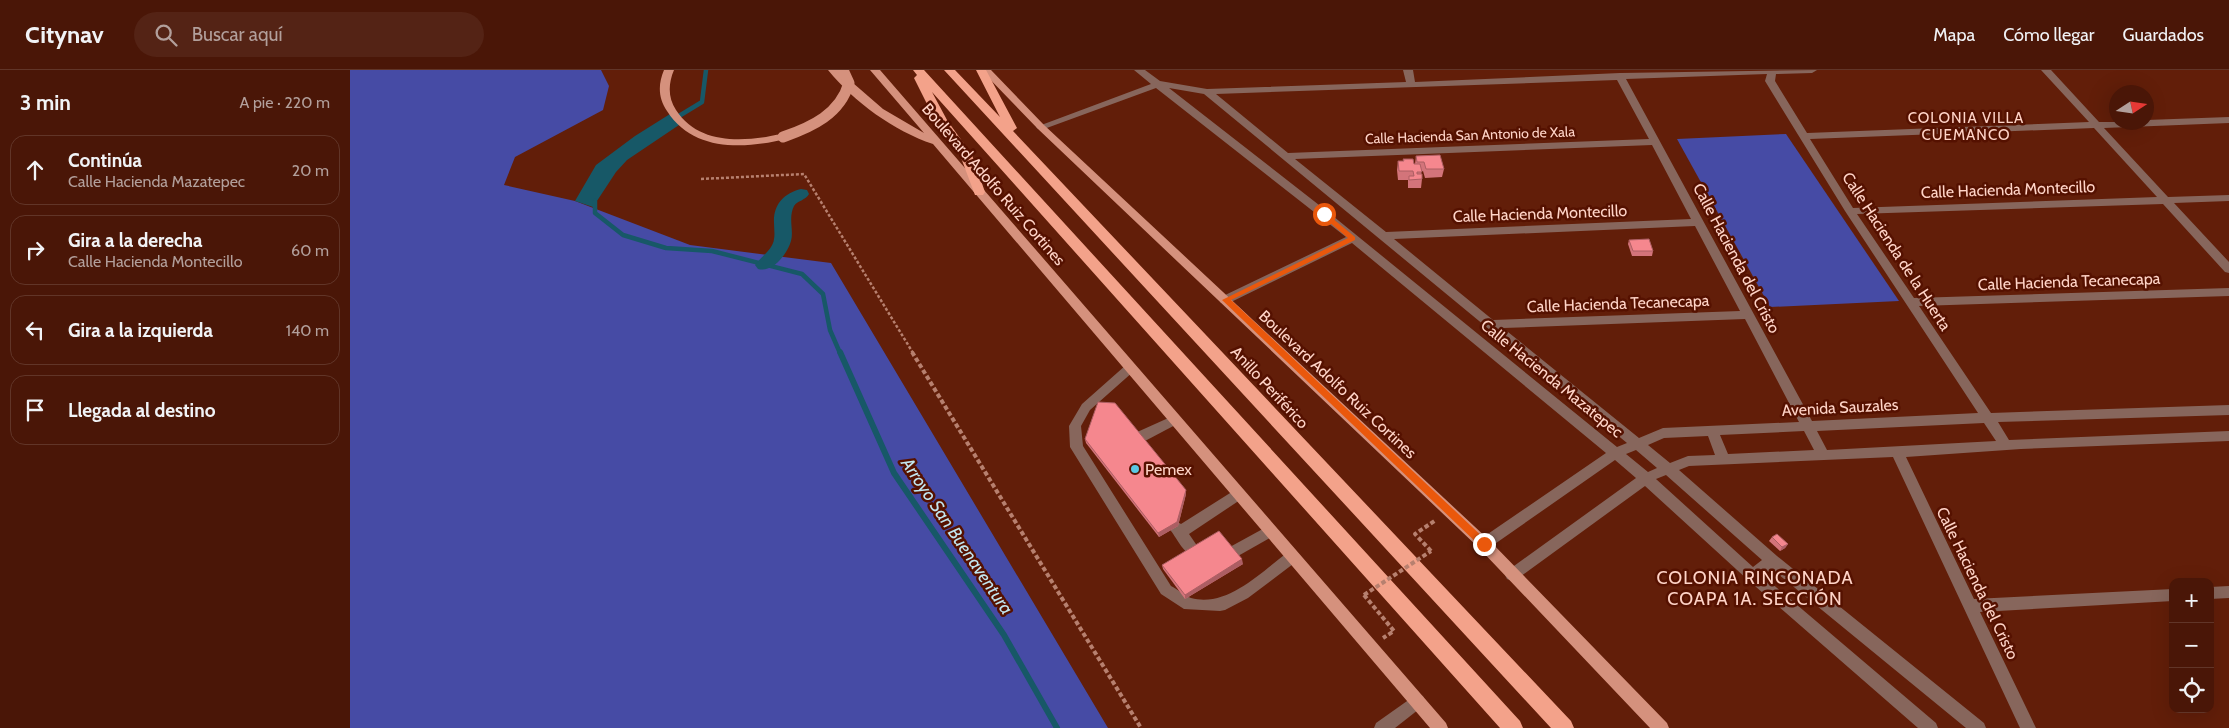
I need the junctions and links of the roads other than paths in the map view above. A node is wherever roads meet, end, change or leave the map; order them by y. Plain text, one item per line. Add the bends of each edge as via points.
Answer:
1 (669, 70) edge
2 (833, 70) edge
3 (843, 70) edge
4 (875, 70) edge
5 (917, 70) edge
6 (949, 70) edge
7 (981, 70) edge
8 (986, 70) edge
9 (1139, 70) edge
10 (1408, 70) edge
11 (1812, 70) edge
12 (2046, 70) edge
13 (1773, 71) edge
14 (1620, 76) junction
15 (1158, 84) junction
16 (1411, 84) junction
17 (1207, 92) junction
18 (2229, 120) edge
19 (2098, 126) junction
20 (1042, 127) junction
21 (1805, 136) junction
22 (936, 142) junction
23 (1655, 142) junction
24 (1019, 144) junction
25 (1287, 156) junction
26 (979, 192) junction
27 (2229, 198) edge
28 (2166, 200) junction
29 (1344, 204) junction
30 (1850, 211) junction
31 (1324, 214) junction
32 (1698, 222) junction
33 (1383, 236) junction
34 (1353, 238) junction
35 (2229, 269) edge
36 (2229, 292) edge
37 (1225, 300) junction
38 (1911, 302) junction
39 (1748, 314) junction
40 (1490, 324) junction
41 (1130, 368) junction
42 (1556, 378) junction
43 (1538, 389) junction
44 (2229, 410) edge
45 (1988, 417) junction
46 (1175, 420) junction
47 (1808, 426) junction
48 (1712, 431) junction
49 (2229, 436) edge
50 (1140, 437) edge
51 (1636, 444) junction
52 (2006, 445) junction
53 (1896, 452) junction
54 (1616, 453) junction
55 (1824, 456) junction
56 (1724, 460) junction
57 (1667, 468) junction
58 (1646, 478) junction
59 (1238, 494) junction
60 (1270, 531) junction
61 (1484, 544) junction
62 (1194, 550) edge
63 (1233, 552) edge
64 (1292, 557) junction
65 (1772, 560) junction
66 (1512, 574) junction
67 (1753, 576) junction
68 (2229, 592) edge
69 (2214, 593) edge
70 (2169, 595) edge
71 (1969, 606) junction
72 (1417, 701) junction
73 (1382, 728) edge
74 (1440, 728) edge
75 (1513, 728) edge
76 (1564, 728) edge
77 (1661, 728) edge
78 (1930, 728) edge
79 (1978, 728) edge
80 (2028, 728) edge

1 - 3 main road, bridge via 665,93 677,119 705,137 723,142 746,142 794,134 822,120 846,95 848,83
2 - 22 main road via 880,113
4 - 22 main road, Boulevard Adolfo Ruiz Cortines
5 - 26 highway via 941,120 966,155
5 - 75 highway
6 - 24 highway, Anillo Periférico
7 - 24 highway
8 - 20 main road, Boulevard Adolfo Ruiz Cortines
9 - 15 street, Calle Hacienda Mazatepec
10 - 16 street
11 - 13 street
12 - 19 street
13 - 14 street
13 - 21 street, Calle Hacienda de la Huerta via 1770,81
14 - 16 street
14 - 23 street, Calle Hacienda del Cristo
15 - 17 street
15 - 20 street
15 - 31 street, Calle Hacienda Mazatepec
16 - 17 street
17 - 25 street, Calle Hacienda Mazatepec
18 - 19 street
19 - 21 street
19 - 28 street
20 - 37 main road, Boulevard Adolfo Ruiz Cortines
21 - 30 street, Calle Hacienda de la Huerta
22 - 26 main road, Boulevard Adolfo Ruiz Cortines
23 - 25 street, Calle Hacienda San Antonio de Xala
23 - 32 street, Calle Hacienda del Cristo
24 - 76 highway, Anillo Periférico
25 - 29 street, Calle Hacienda Mazatepec
26 - 41 main road, Boulevard Adolfo Ruiz Cortines
27 - 28 street, Calle Hacienda Montecillo
28 - 30 street, Calle Hacienda Montecillo
28 - 35 street
29 - 31 street
29 - 33 street, Calle Hacienda Mazatepec
30 - 38 street, Calle Hacienda de la Huerta
31 - 34 street, Calle Hacienda Mazatepec
32 - 33 street, Calle Hacienda Montecillo
32 - 39 street, Calle Hacienda del Cristo
33 - 40 street, Calle Hacienda Mazatepec
34 - 37 street
34 - 43 street, Calle Hacienda Mazatepec
36 - 38 street, Calle Hacienda Tecanecapa
37 - 61 main road, Boulevard Adolfo Ruiz Cortines
38 - 45 street, Calle Hacienda de la Huerta
39 - 40 street, Calle Hacienda Tecanecapa
39 - 47 street, Calle Hacienda del Cristo
40 - 42 street, Calle Hacienda Mazatepec
41 - 46 main road, Boulevard Adolfo Ruiz Cortines
41 - 64 street via 1086,407 1075,426 1077,447 1166,590 1189,604 1220,605 1244,593
42 - 43 street
42 - 51 street, Calle Hacienda Mazatepec
43 - 54 street, Calle Hacienda Mazatepec
44 - 45 street, Avenida Sauzales
45 - 47 street, Avenida Sauzales
45 - 52 street, Calle Hacienda de la Huerta
46 - 50 street
46 - 59 main road, Boulevard Adolfo Ruiz Cortines
47 - 48 street, Avenida Sauzales
47 - 55 street, Calle Hacienda del Cristo
48 - 51 street, Avenida Sauzales via 1663,433
48 - 56 street
49 - 52 street
51 - 54 street, Avenida Sauzales
51 - 57 street, Calle Hacienda Mazatepec
52 - 53 street
53 - 55 street
53 - 71 street, Calle Hacienda del Cristo
54 - 58 street, Calle Hacienda Mazatepec
54 - 61 street, Avenida Sauzales
55 - 56 street
56 - 57 street via 1688,461
57 - 58 street
57 - 65 street, Calle Hacienda Mazatepec
58 - 66 street
58 - 67 street, Calle Hacienda Mazatepec
59 - 60 main road, Boulevard Adolfo Ruiz Cortines
59 - 62 street via 1178,530
60 - 63 street
60 - 64 main road, Boulevard Adolfo Ruiz Cortines
61 - 66 main road, Boulevard Adolfo Ruiz Cortines
64 - 72 main road, Boulevard Adolfo Ruiz Cortines
65 - 67 street
65 - 79 street, Calle Hacienda Mazatepec
66 - 77 main road, Boulevard Adolfo Ruiz Cortines
67 - 78 street, Calle Hacienda Mazatepec
68 - 69 street
70 - 71 street
71 - 80 street, Calle Hacienda del Cristo
72 - 73 street
72 - 74 main road, Boulevard Adolfo Ruiz Cortines

